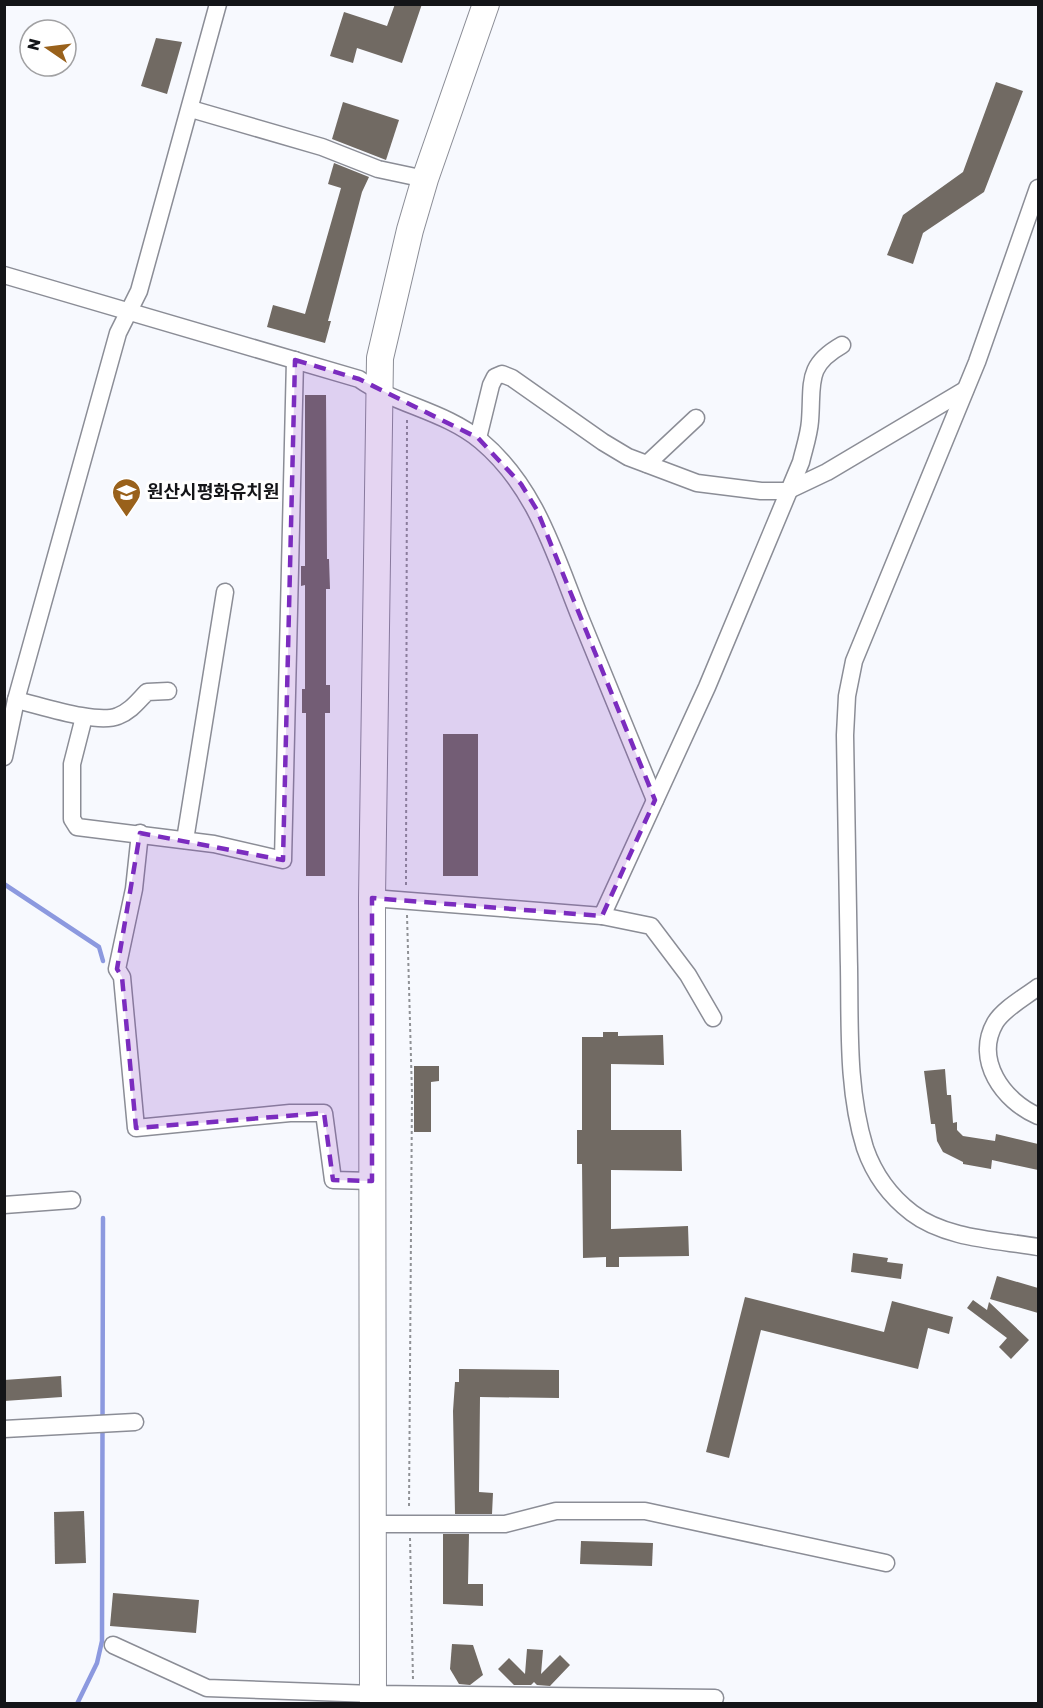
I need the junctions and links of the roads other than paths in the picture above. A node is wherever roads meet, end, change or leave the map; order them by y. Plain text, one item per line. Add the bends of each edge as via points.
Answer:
1 (218, 4) edge
2 (486, 4) edge
3 (190, 109) junction
4 (425, 179) junction
5 (1038, 188) edge
6 (4, 275) edge
7 (130, 311) junction
8 (842, 345) dead end
9 (295, 360) junction
10 (965, 390) junction
11 (378, 392) junction
12 (696, 418) dead end
13 (478, 438) junction
14 (647, 464) junction
15 (787, 491) junction
16 (225, 592) dead end
17 (168, 691) dead end
18 (16, 700) junction
19 (84, 717) junction
20 (4, 757) edge
21 (655, 800) junction
22 (140, 833) junction
23 (186, 840) junction
24 (372, 898) junction
25 (603, 916) junction
26 (1038, 987) edge
27 (712, 1018) dead end
28 (1038, 1116) edge
29 (372, 1181) junction
30 (72, 1200) dead end
31 (4, 1205) edge
32 (1038, 1247) edge
33 (135, 1422) dead end
34 (4, 1430) edge
35 (373, 1524) junction
36 (886, 1563) dead end
37 (113, 1645) dead end
38 (207, 1696) edge
39 (715, 1698) dead end
40 (373, 1699) edge

1 - 3 street
2 - 4 highway
3 - 4 street via 322,147 378,169
3 - 7 street
4 - 11 highway via 384,331
5 - 10 street
6 - 7 street
7 - 9 street
7 - 18 street via 118,333
8 - 15 street via 824,355 815,368 810,424 801,462
9 - 11 street via 359,380
9 - 23 street via 283,860
10 - 15 street
10 - 32 street via 854,661 845,735 850,1058 857,1119 866,1150 879,1178 895,1198 942,1230
11 - 13 street via 408,401
11 - 24 highway
12 - 14 street
13 - 14 street via 491,385 502,374 603,442
13 - 21 street via 506,463 537,510
14 - 15 street via 698,483
15 - 21 street via 707,687
16 - 23 street
17 - 19 street via 147,692 132,708 116,717
18 - 19 street
18 - 20 street
19 - 22 street via 72,764 72,819 77,827
21 - 25 street
22 - 23 street
22 - 29 street via 134,889 117,969 122,977 136,1128 324,1113 333,1180
24 - 25 street
24 - 29 highway
25 - 27 street via 651,926 708,1005
26 - 28 street via 996,1021 987,1045 987,1059 995,1080 1026,1110
29 - 35 highway
30 - 31 street
33 - 34 street
35 - 36 street via 505,1524 556,1511 645,1511
35 - 40 highway
37 - 38 street
38 - 40 street
39 - 40 street via 414,1695

